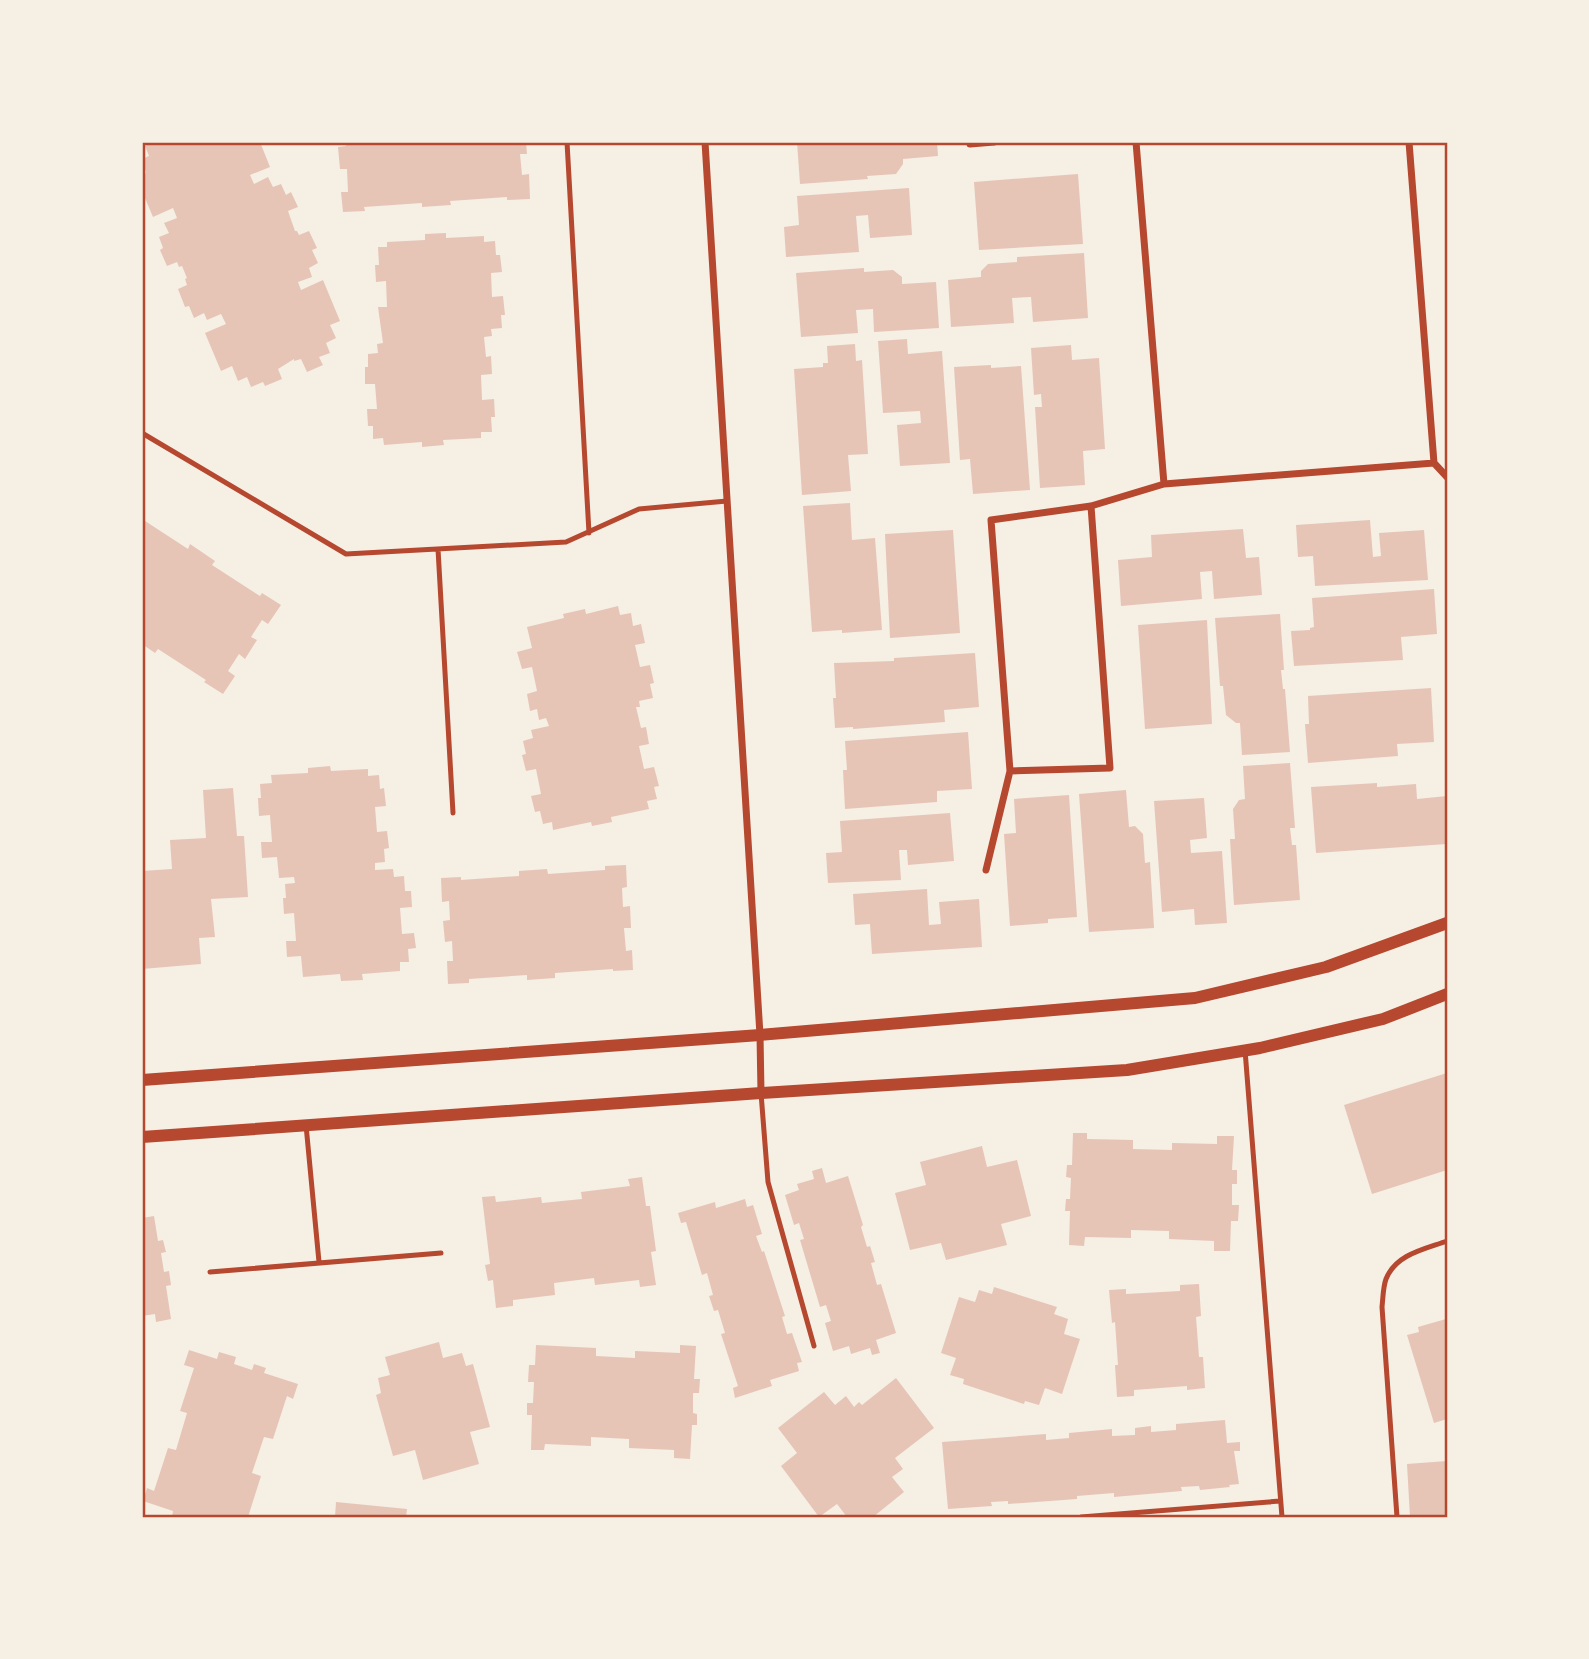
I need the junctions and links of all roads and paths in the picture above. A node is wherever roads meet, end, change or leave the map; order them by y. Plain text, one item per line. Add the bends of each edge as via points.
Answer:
1 (566, 142) edge
2 (705, 142) edge
3 (970, 142) edge
4 (994, 142) edge
5 (1136, 142) edge
6 (1409, 142) edge
7 (142, 432) edge
8 (1434, 463) junction
9 (1447, 477) edge
10 (1164, 484) junction
11 (727, 501) junction
12 (1091, 506) junction
13 (589, 533) junction
14 (438, 550) junction
15 (1010, 771) junction
16 (453, 813) dead end
17 (986, 870) dead end
18 (1447, 923) edge
19 (1447, 995) edge
20 (760, 1035) junction
21 (1245, 1051) junction
22 (142, 1080) edge
23 (761, 1093) junction
24 (306, 1125) junction
25 (142, 1137) edge
26 (1447, 1241) edge
27 (441, 1253) dead end
28 (319, 1262) junction
29 (210, 1272) dead end
30 (814, 1346) dead end
31 (1280, 1501) junction
32 (1081, 1517) edge
33 (1282, 1517) edge
34 (1397, 1517) edge

1 - 13 lane
2 - 11 street
3 - 4 street
5 - 10 street
6 - 8 street
7 - 14 lane via 346,554
8 - 9 street
8 - 10 street
10 - 12 street
11 - 13 lane via 639,509
11 - 20 street
12 - 15 street via 991,520
12 - 15 street via 1110,768
13 - 14 lane via 566,542
14 - 16 lane
15 - 17 street
18 - 20 street via 1326,967 1195,998
19 - 21 street via 1383,1019
20 - 22 street
20 - 23 street
21 - 23 street via 1127,1070
21 - 31 lane
23 - 24 street
23 - 30 lane via 768,1182
24 - 25 street
24 - 28 lane
26 - 34 lane via 1408,1255 1386,1279 1382,1307
27 - 28 lane
28 - 29 lane
31 - 32 lane
31 - 33 lane

